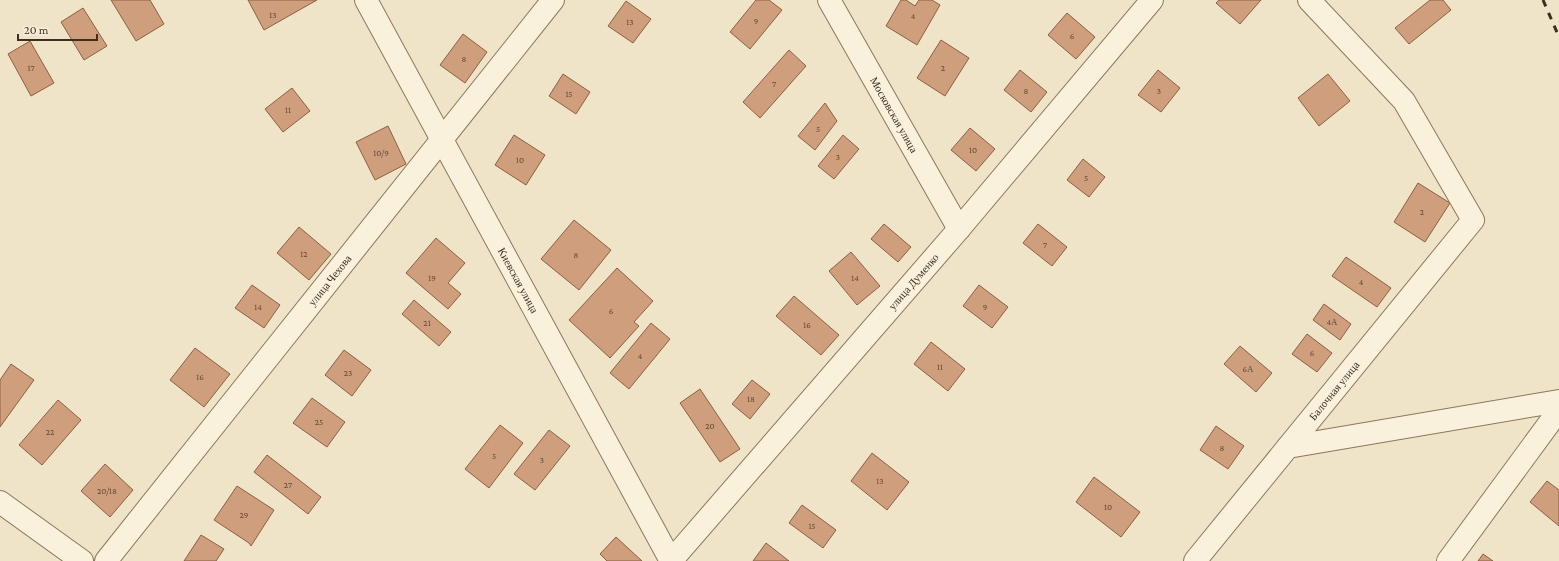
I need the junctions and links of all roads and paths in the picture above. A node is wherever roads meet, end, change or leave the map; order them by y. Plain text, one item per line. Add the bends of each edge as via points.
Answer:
1 (366, 0) edge
2 (553, 0) edge
3 (829, 0) edge
4 (1152, 0) edge
5 (1309, 0) edge
6 (442, 139) junction
7 (959, 229) junction
8 (1559, 400) edge
9 (1559, 410) edge
10 (1288, 447) junction
11 (0, 502) edge
12 (82, 561) edge
13 (106, 561) edge
14 (671, 561) edge
15 (1195, 561) edge
16 (1448, 561) edge

1 - 6 street, Киевская улица
2 - 6 street, улица Чехова
3 - 7 street, Московская улица
4 - 7 street, улица Думенко
5 - 10 street, Балочная улица via 1404,101 1473,220
6 - 13 street, улица Чехова
6 - 14 street, Киевская улица
7 - 14 street, улица Думенко
8 - 10 street
9 - 16 street
10 - 15 street, Балочная улица
11 - 12 street

